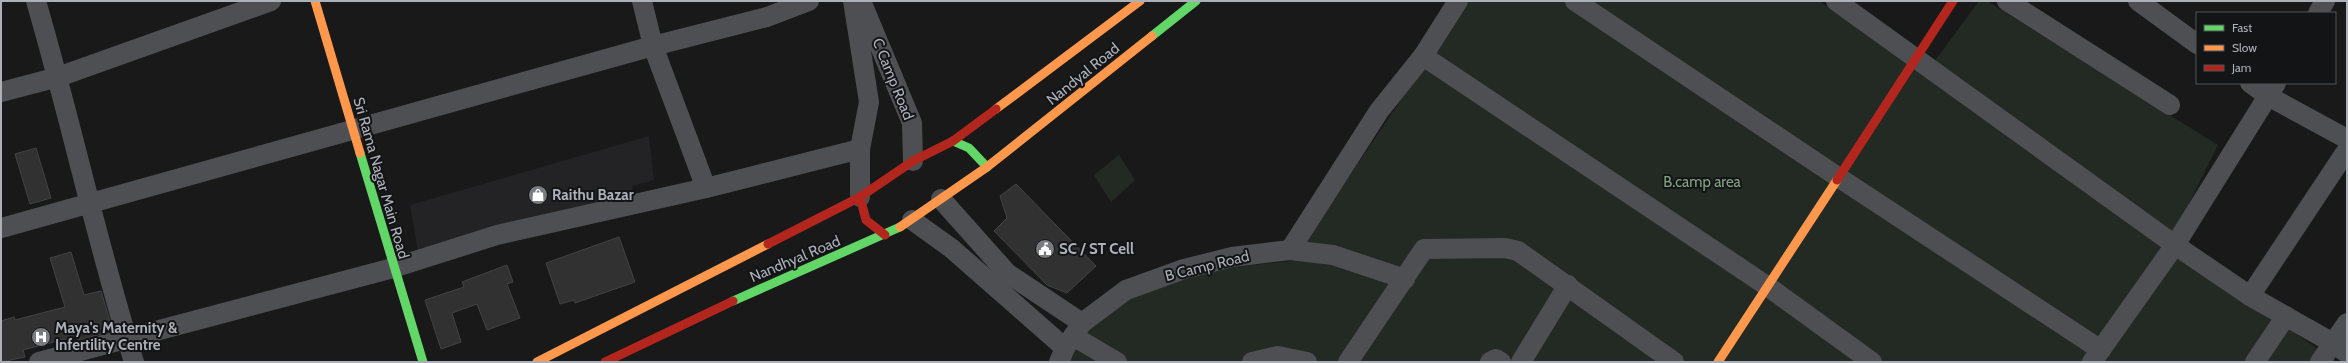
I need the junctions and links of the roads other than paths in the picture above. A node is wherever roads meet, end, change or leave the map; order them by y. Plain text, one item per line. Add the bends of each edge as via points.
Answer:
1 (36, 1) edge
2 (270, 1) edge
3 (315, 1) edge
4 (642, 1) edge
5 (809, 1) edge
6 (853, 1) edge
7 (861, 1) edge
8 (1140, 1) edge
9 (1196, 1) edge
10 (1458, 1) edge
11 (1576, 1) edge
12 (1836, 1) edge
13 (1953, 1) edge
14 (2006, 1) edge
15 (2138, 1) edge
16 (2325, 1) edge
17 (2319, 12) edge
18 (2196, 43) edge
19 (654, 46) junction
20 (1423, 56) junction
21 (1916, 57) junction
22 (58, 77) junction
23 (2253, 84) edge
24 (2272, 90) edge
25 (1, 92) edge
26 (2170, 105) dead end
27 (353, 130) junction
28 (2347, 139) edge
29 (954, 141) junction
30 (860, 149) junction
31 (2347, 150) edge
32 (913, 161) junction
33 (987, 167) junction
34 (1838, 177) junction
35 (706, 188) junction
36 (860, 198) junction
37 (941, 199) junction
38 (89, 204) junction
39 (912, 220) junction
40 (1, 228) edge
41 (885, 235) junction
42 (2175, 245) junction
43 (1290, 250) junction
44 (394, 268) junction
45 (1404, 279) junction
46 (1568, 285) junction
47 (1767, 286) junction
48 (2250, 296) junction
49 (2286, 316) junction
50 (2347, 323) edge
51 (127, 339) junction
52 (1070, 342) edge
53 (2340, 348) edge
54 (2096, 356) edge
55 (40, 362) edge
56 (134, 362) edge
57 (423, 362) edge
58 (537, 362) edge
59 (605, 362) edge
60 (1117, 362) edge
61 (1252, 362) edge
62 (1307, 362) edge
63 (1348, 362) edge
64 (1490, 362) edge
65 (1501, 362) edge
66 (1520, 362) edge
67 (1674, 362) edge
68 (1718, 362) edge
69 (1872, 362) edge
70 (2255, 362) edge
71 (2320, 362) edge

1 - 22 street
2 - 22 street
3 - 27 main road, Sri Rama Nagar Main Road
4 - 19 street
5 - 19 street via 766,17
6 - 30 street via 869,102
7 - 32 street, C Camp Road via 912,123
8 - 29 main road, Nandyal Road
9 - 33 main road, Nandyal Road
10 - 20 street
11 - 34 street
12 - 21 street
13 - 21 main road
14 - 26 street
15 - 18 street
16 - 17 street
19 - 27 street
19 - 35 street
20 - 43 street via 1379,111
20 - 47 street
21 - 34 main road
21 - 42 street
22 - 25 street
22 - 38 street
23 - 24 street
24 - 28 street
24 - 42 street
27 - 38 street
27 - 44 main road, Sri Rama Nagar Main Road
29 - 32 main road, Nandyal Road
29 - 33 main road via 969,148
30 - 35 street
30 - 36 street
31 - 48 street
32 - 36 main road, Nandyal Road
33 - 37 main road, Nandhyal Road
34 - 47 main road
34 - 54 street
35 - 44 street via 497,235
36 - 41 main road via 862,216 873,228
36 - 58 main road, Nandyal Road
37 - 39 main road, Nandhyal Road
37 - 52 street
38 - 40 street
38 - 51 street
39 - 41 main road, Nandhyal Road
39 - 52 street
41 - 59 main road, Nandhyal Road via 774,282
42 - 48 street
42 - 54 street
43 - 45 street, B Camp Road via 1333,255
43 - 52 street, B Camp Road via 1232,257 1184,269 1126,290
44 - 51 street
44 - 57 main road, Sri Rama Nagar Main Road
45 - 46 street via 1424,249 1505,248 1518,251
45 - 63 street
46 - 66 street
46 - 67 street
47 - 68 main road
47 - 69 street
48 - 49 street
49 - 53 street
49 - 70 street
50 - 53 street
51 - 55 street
51 - 56 street
52 - 60 street
53 - 71 street
61 - 62 street via 1278,356
64 - 65 street via 1496,359

